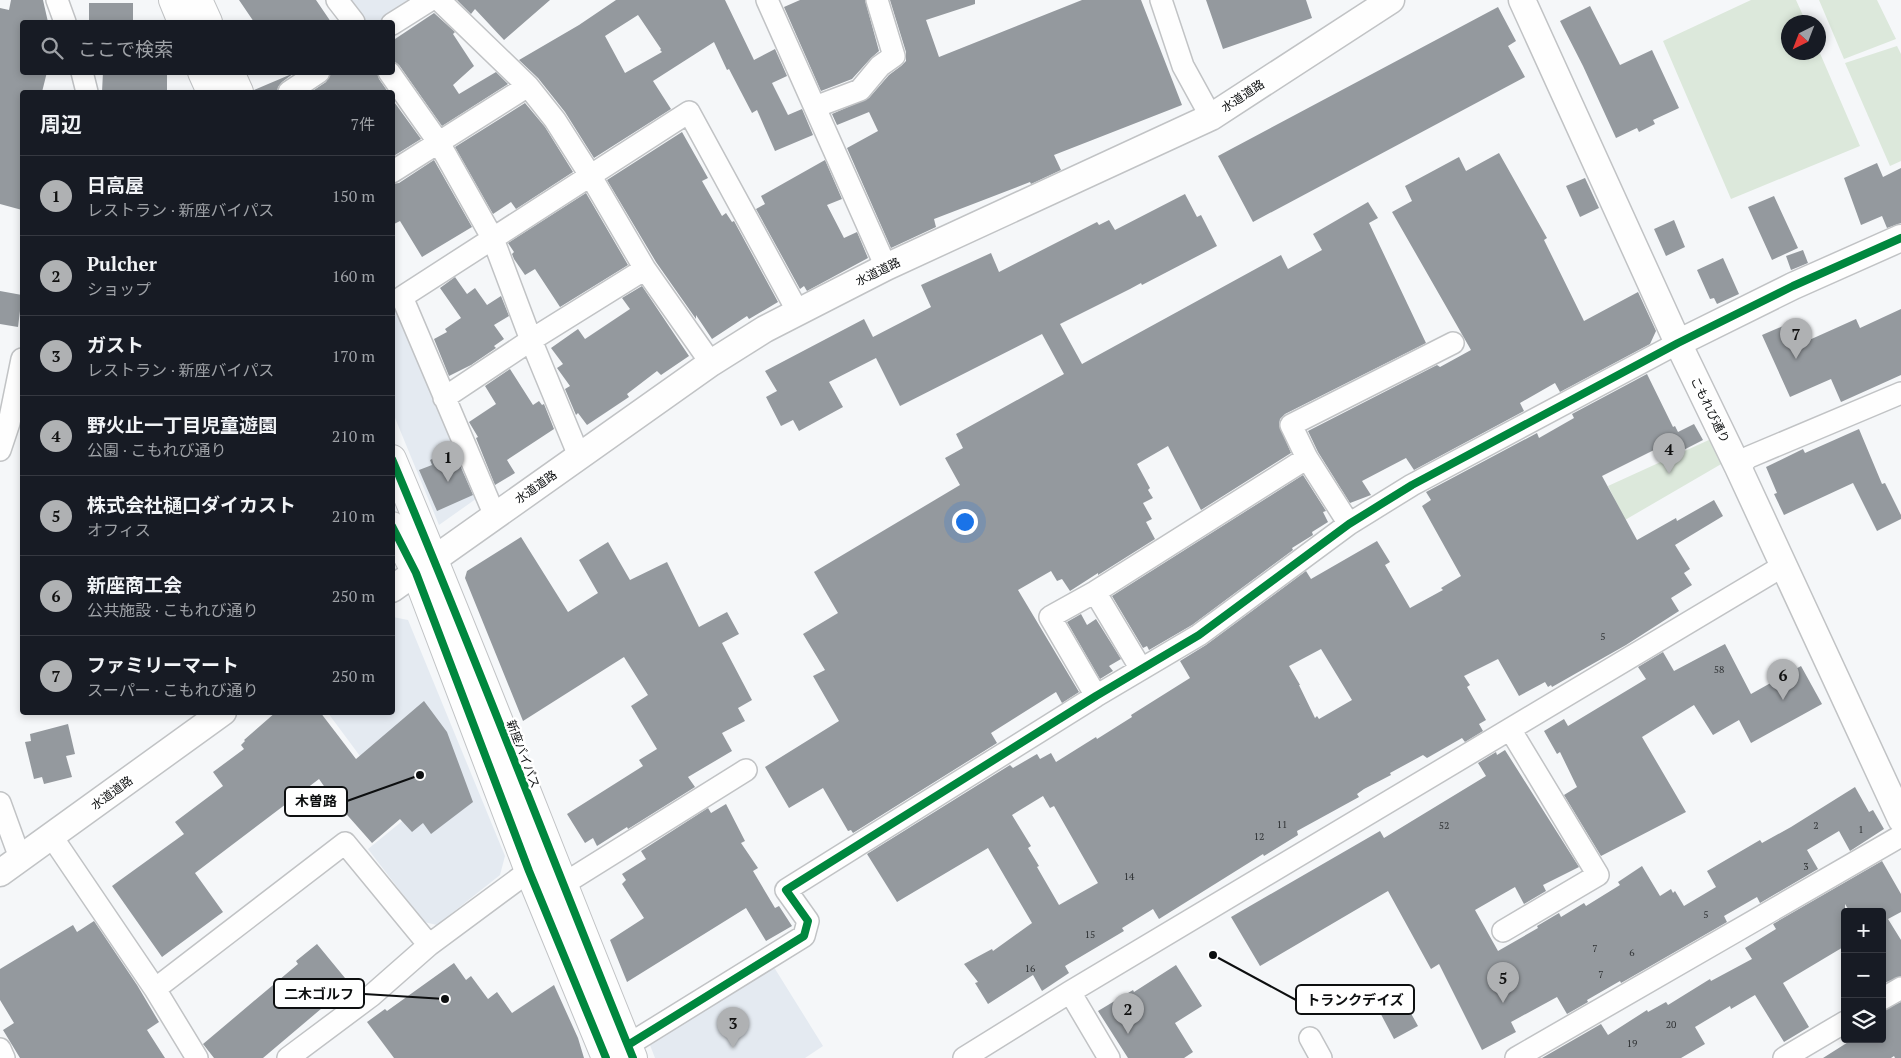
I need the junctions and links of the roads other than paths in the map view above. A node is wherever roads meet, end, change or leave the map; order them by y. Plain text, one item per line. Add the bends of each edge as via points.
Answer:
1 (57, 0) edge
2 (173, 0) edge
3 (198, 0) edge
4 (337, 0) edge
5 (430, 0) edge
6 (439, 0) edge
7 (766, 0) edge
8 (877, 0) edge
9 (1162, 0) edge
10 (1391, 0) edge
11 (1522, 0) edge
12 (64, 20) edge
13 (181, 20) edge
14 (207, 20) edge
15 (352, 20) edge
16 (395, 22) edge
17 (81, 75) edge
18 (83, 75) edge
19 (203, 75) edge
20 (231, 75) edge
21 (314, 75) edge
22 (391, 75) edge
23 (528, 86) junction
24 (78, 90) edge
25 (86, 90) edge
26 (210, 90) edge
27 (237, 90) edge
28 (292, 90) edge
29 (815, 107) junction
30 (1210, 117) junction
31 (438, 143) junction
32 (395, 170) edge
33 (590, 175) junction
34 (1901, 238) edge
35 (493, 239) junction
36 (886, 267) junction
37 (645, 269) junction
38 (798, 312) junction
39 (531, 340) junction
40 (1453, 343) dead end
41 (1678, 343) junction
42 (711, 363) junction
43 (20, 381) edge
44 (1901, 393) edge
45 (444, 398) junction
46 (0, 450) edge
47 (579, 456) junction
48 (1307, 458) junction
49 (1738, 467) junction
50 (395, 469) edge
51 (495, 516) junction
52 (1349, 524) junction
53 (395, 530) edge
54 (425, 566) junction
55 (1783, 566) junction
56 (395, 587) edge
57 (1095, 592) junction
58 (1141, 669) junction
59 (1096, 696) junction
60 (219, 715) edge
61 (1510, 729) junction
62 (746, 770) dead end
63 (0, 803) edge
64 (1901, 819) edge
65 (1901, 836) edge
66 (52, 837) junction
67 (10, 865) edge
68 (529, 871) junction
69 (562, 884) junction
70 (1503, 931) dead end
71 (429, 945) junction
72 (1901, 988) edge
73 (156, 989) junction
74 (1070, 992) junction
75 (1885, 998) edge
76 (1841, 1024) edge
77 (1310, 1038) dead end
78 (0, 1049) edge
79 (622, 1054) edge
80 (4, 1058) edge
81 (197, 1058) edge
82 (288, 1058) edge
83 (964, 1058) edge
84 (1108, 1058) edge
85 (1321, 1058) edge
86 (1516, 1058) edge
87 (1784, 1058) edge

1 - 12 street
2 - 13 highway
3 - 14 highway
4 - 15 street
5 - 16 street
6 - 23 street
7 - 29 street
8 - 29 street via 894,56 880,66 860,90
9 - 30 street via 1183,66
10 - 30 street, 水道道路
11 - 41 street, こもれび通り
17 - 24 street
18 - 25 street
19 - 26 highway
20 - 27 highway
21 - 28 street
22 - 31 street
23 - 31 street
23 - 33 street via 555,120
29 - 36 street
30 - 36 street, 水道道路
31 - 32 street
31 - 35 street
33 - 35 street
33 - 37 street
33 - 38 street via 689,112
34 - 41 street via 1793,286
35 - 39 street
35 - 45 street via 402,297
36 - 38 street, 水道道路
37 - 39 street
37 - 42 street
38 - 42 street, 水道道路
39 - 45 street
39 - 47 street
40 - 48 street via 1291,425
41 - 49 street, こもれび通り
41 - 52 street via 1412,485
42 - 47 street, 水道道路
43 - 46 street
44 - 49 street via 1749,457
45 - 51 street
47 - 51 street, 水道道路
48 - 52 street
48 - 57 street
49 - 55 street, こもれび通り
50 - 54 highway, 新座バイパス
51 - 54 street, 水道道路
52 - 58 street via 1199,635
53 - 54 highway, 新座バイパス
54 - 56 street, 水道道路
54 - 68 highway, 新座バイパス
54 - 69 highway, 新座バイパス
55 - 61 street
55 - 64 street, こもれび通り
57 - 58 street
57 - 59 street via 1050,617
58 - 59 street
59 - 79 street via 786,890 808,921 804,936
60 - 66 street, 水道道路
61 - 70 street via 1598,875
61 - 74 street
62 - 69 street
63 - 67 street
65 - 86 street
66 - 67 street, 水道道路
66 - 73 street
68 - 71 street
68 - 79 highway, 新座バイパス
69 - 79 highway, 新座バイパス
71 - 73 street via 345,843
71 - 82 street via 371,996
72 - 75 street
73 - 81 street
74 - 83 street
74 - 84 street
76 - 87 street
77 - 85 street
78 - 80 street

